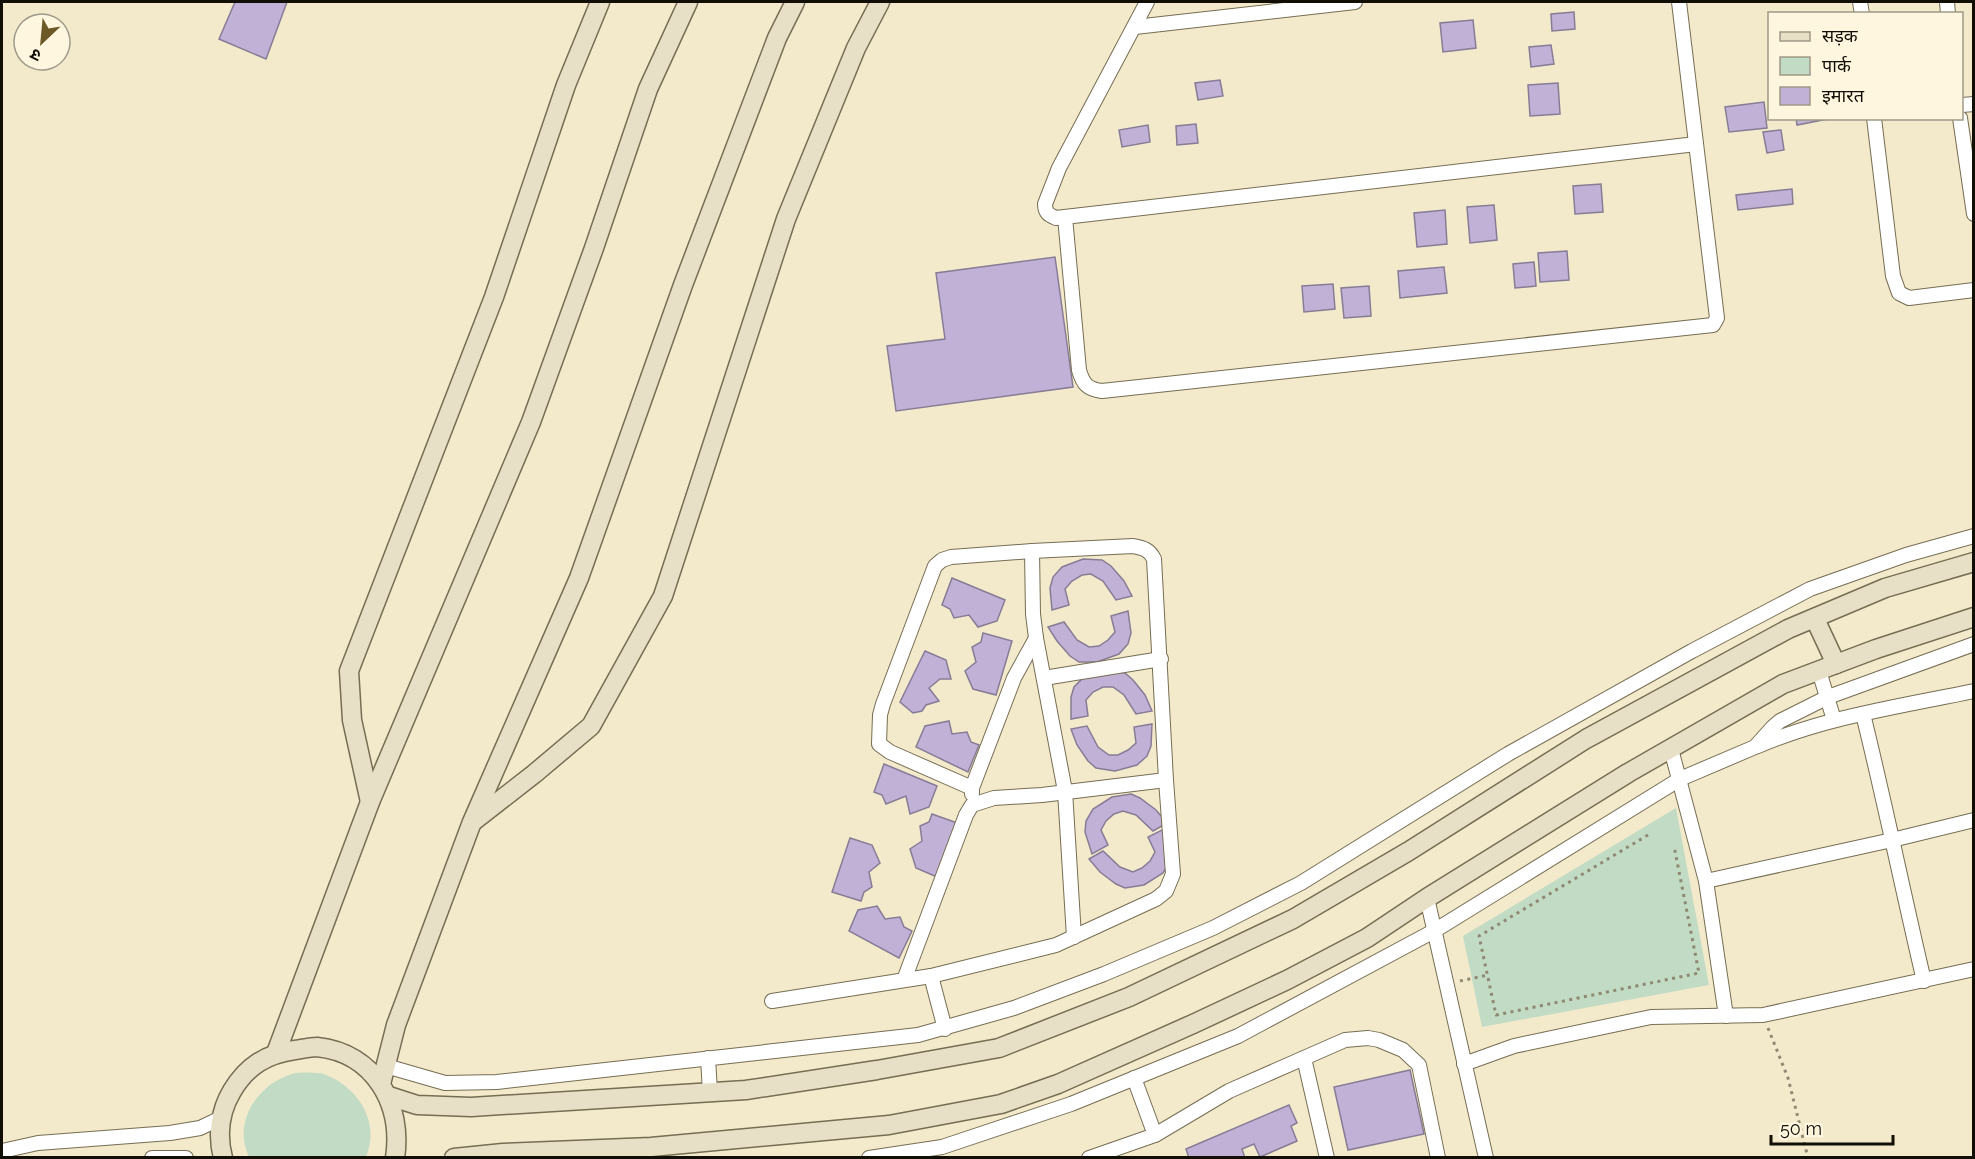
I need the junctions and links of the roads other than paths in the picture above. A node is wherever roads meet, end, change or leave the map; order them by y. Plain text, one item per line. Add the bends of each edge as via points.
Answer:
1 (600, 2) edge
2 (688, 2) edge
3 (795, 2) edge
4 (880, 2) edge
5 (1147, 2) edge
6 (1355, 2) edge
7 (1679, 2) edge
8 (1135, 27) junction
9 (1874, 120) edge
10 (1960, 120) edge
11 (1696, 144) junction
12 (1974, 214) edge
13 (1065, 217) junction
14 (1974, 290) edge
15 (1974, 536) edge
16 (1032, 551) junction
17 (1974, 562) edge
18 (1974, 617) edge
19 (1815, 619) junction
20 (1036, 638) junction
21 (1974, 644) edge
22 (1161, 659) junction
23 (1827, 667) junction
24 (1044, 678) junction
25 (1974, 691) edge
26 (1828, 697) junction
27 (1863, 714) junction
28 (1834, 720) junction
29 (1755, 747) junction
30 (1671, 749) junction
31 (1680, 779) junction
32 (1166, 780) junction
33 (972, 788) junction
34 (1065, 791) junction
35 (370, 802) junction
36 (972, 805) junction
37 (1974, 820) edge
38 (472, 822) junction
39 (1892, 840) junction
40 (1706, 881) junction
41 (1427, 898) junction
42 (1434, 931) junction
43 (1074, 937) junction
44 (1974, 969) edge
45 (931, 976) junction
46 (904, 980) junction
47 (1924, 981) junction
48 (772, 1001) dead end
49 (1726, 1016) junction
50 (945, 1029) junction
51 (276, 1053) junction
52 (708, 1058) junction
53 (1304, 1058) junction
54 (1464, 1064) junction
55 (386, 1066) junction
56 (1134, 1078) junction
57 (385, 1090) junction
58 (710, 1092) junction
59 (221, 1118) junction
60 (1155, 1135) junction
61 (2, 1151) edge
62 (505, 1155) edge
63 (152, 1158) edge
64 (186, 1158) edge
65 (222, 1158) edge
66 (395, 1158) edge
67 (454, 1158) edge
68 (869, 1158) edge
69 (1089, 1158) edge
70 (1328, 1158) edge
71 (1438, 1158) edge
72 (1486, 1158) edge

1 - 35 main road via 566,85 489,308 349,671 352,720
2 - 35 main road via 648,89 531,422
3 - 38 main road via 777,38 683,285 579,578
4 - 38 main road via 856,48 786,219 663,596 591,726
5 - 8 street
6 - 8 street
7 - 11 street
8 - 13 street via 1047,197 1045,211 1056,218
9 - 14 street via 1893,276 1899,293 1909,298
10 - 12 street
11 - 13 street
11 - 13 street via 1717,318 1713,325 1094,390 1082,382 1079,370
15 - 50 street via 1810,589 1509,754 1301,884 1213,928 1014,1008
16 - 20 street
16 - 22 street via 1133,546 1150,552 1154,559
16 - 33 street via 951,557 935,566 880,715 878,737 883,748
17 - 19 main road via 1885,588
18 - 23 main road
19 - 23 main road
19 - 58 main road via 1586,739 1293,919 1129,997 999,1048 746,1090
20 - 24 street
20 - 33 street via 1014,678
21 - 26 street
22 - 24 street
22 - 32 street
23 - 26 street
23 - 30 main road via 1783,684
24 - 34 street
25 - 27 street
26 - 28 street
26 - 29 street via 1780,722
27 - 28 street
27 - 39 street
28 - 29 street
29 - 31 street
30 - 31 street
30 - 41 main road
31 - 40 street
31 - 42 street
32 - 34 street
32 - 43 street via 1173,874 1166,891
33 - 36 street
34 - 36 street via 994,798
34 - 43 street
35 - 51 main road
36 - 46 street
37 - 39 street
38 - 55 main road via 396,1025
39 - 40 street
39 - 47 street
40 - 49 street
41 - 42 street
41 - 62 main road via 1367,938 1287,980 1058,1084 1000,1104 889,1125 651,1147
42 - 54 street
42 - 56 street via 1238,1036
43 - 45 street
44 - 47 street
45 - 46 street
45 - 50 street
46 - 48 street
47 - 49 street via 1763,1016
49 - 54 street via 1650,1017 1514,1046
50 - 52 street
51 - 57 main road via 316,1047 337,1051 361,1064
51 - 59 main road via 259,1061 238,1081 225,1102
52 - 55 street via 456,1084
52 - 58 street
53 - 60 street via 1229,1091
53 - 70 street
53 - 71 street via 1357,1038 1379,1040 1403,1050 1419,1065
54 - 72 street
55 - 57 main road
56 - 60 street
56 - 68 street via 1071,1104 942,1147
57 - 58 main road via 417,1105 471,1107
57 - 66 main road via 398,1137
59 - 61 street via 200,1128 170,1133 38,1143
59 - 65 main road
60 - 69 street
62 - 67 main road
63 - 64 street

